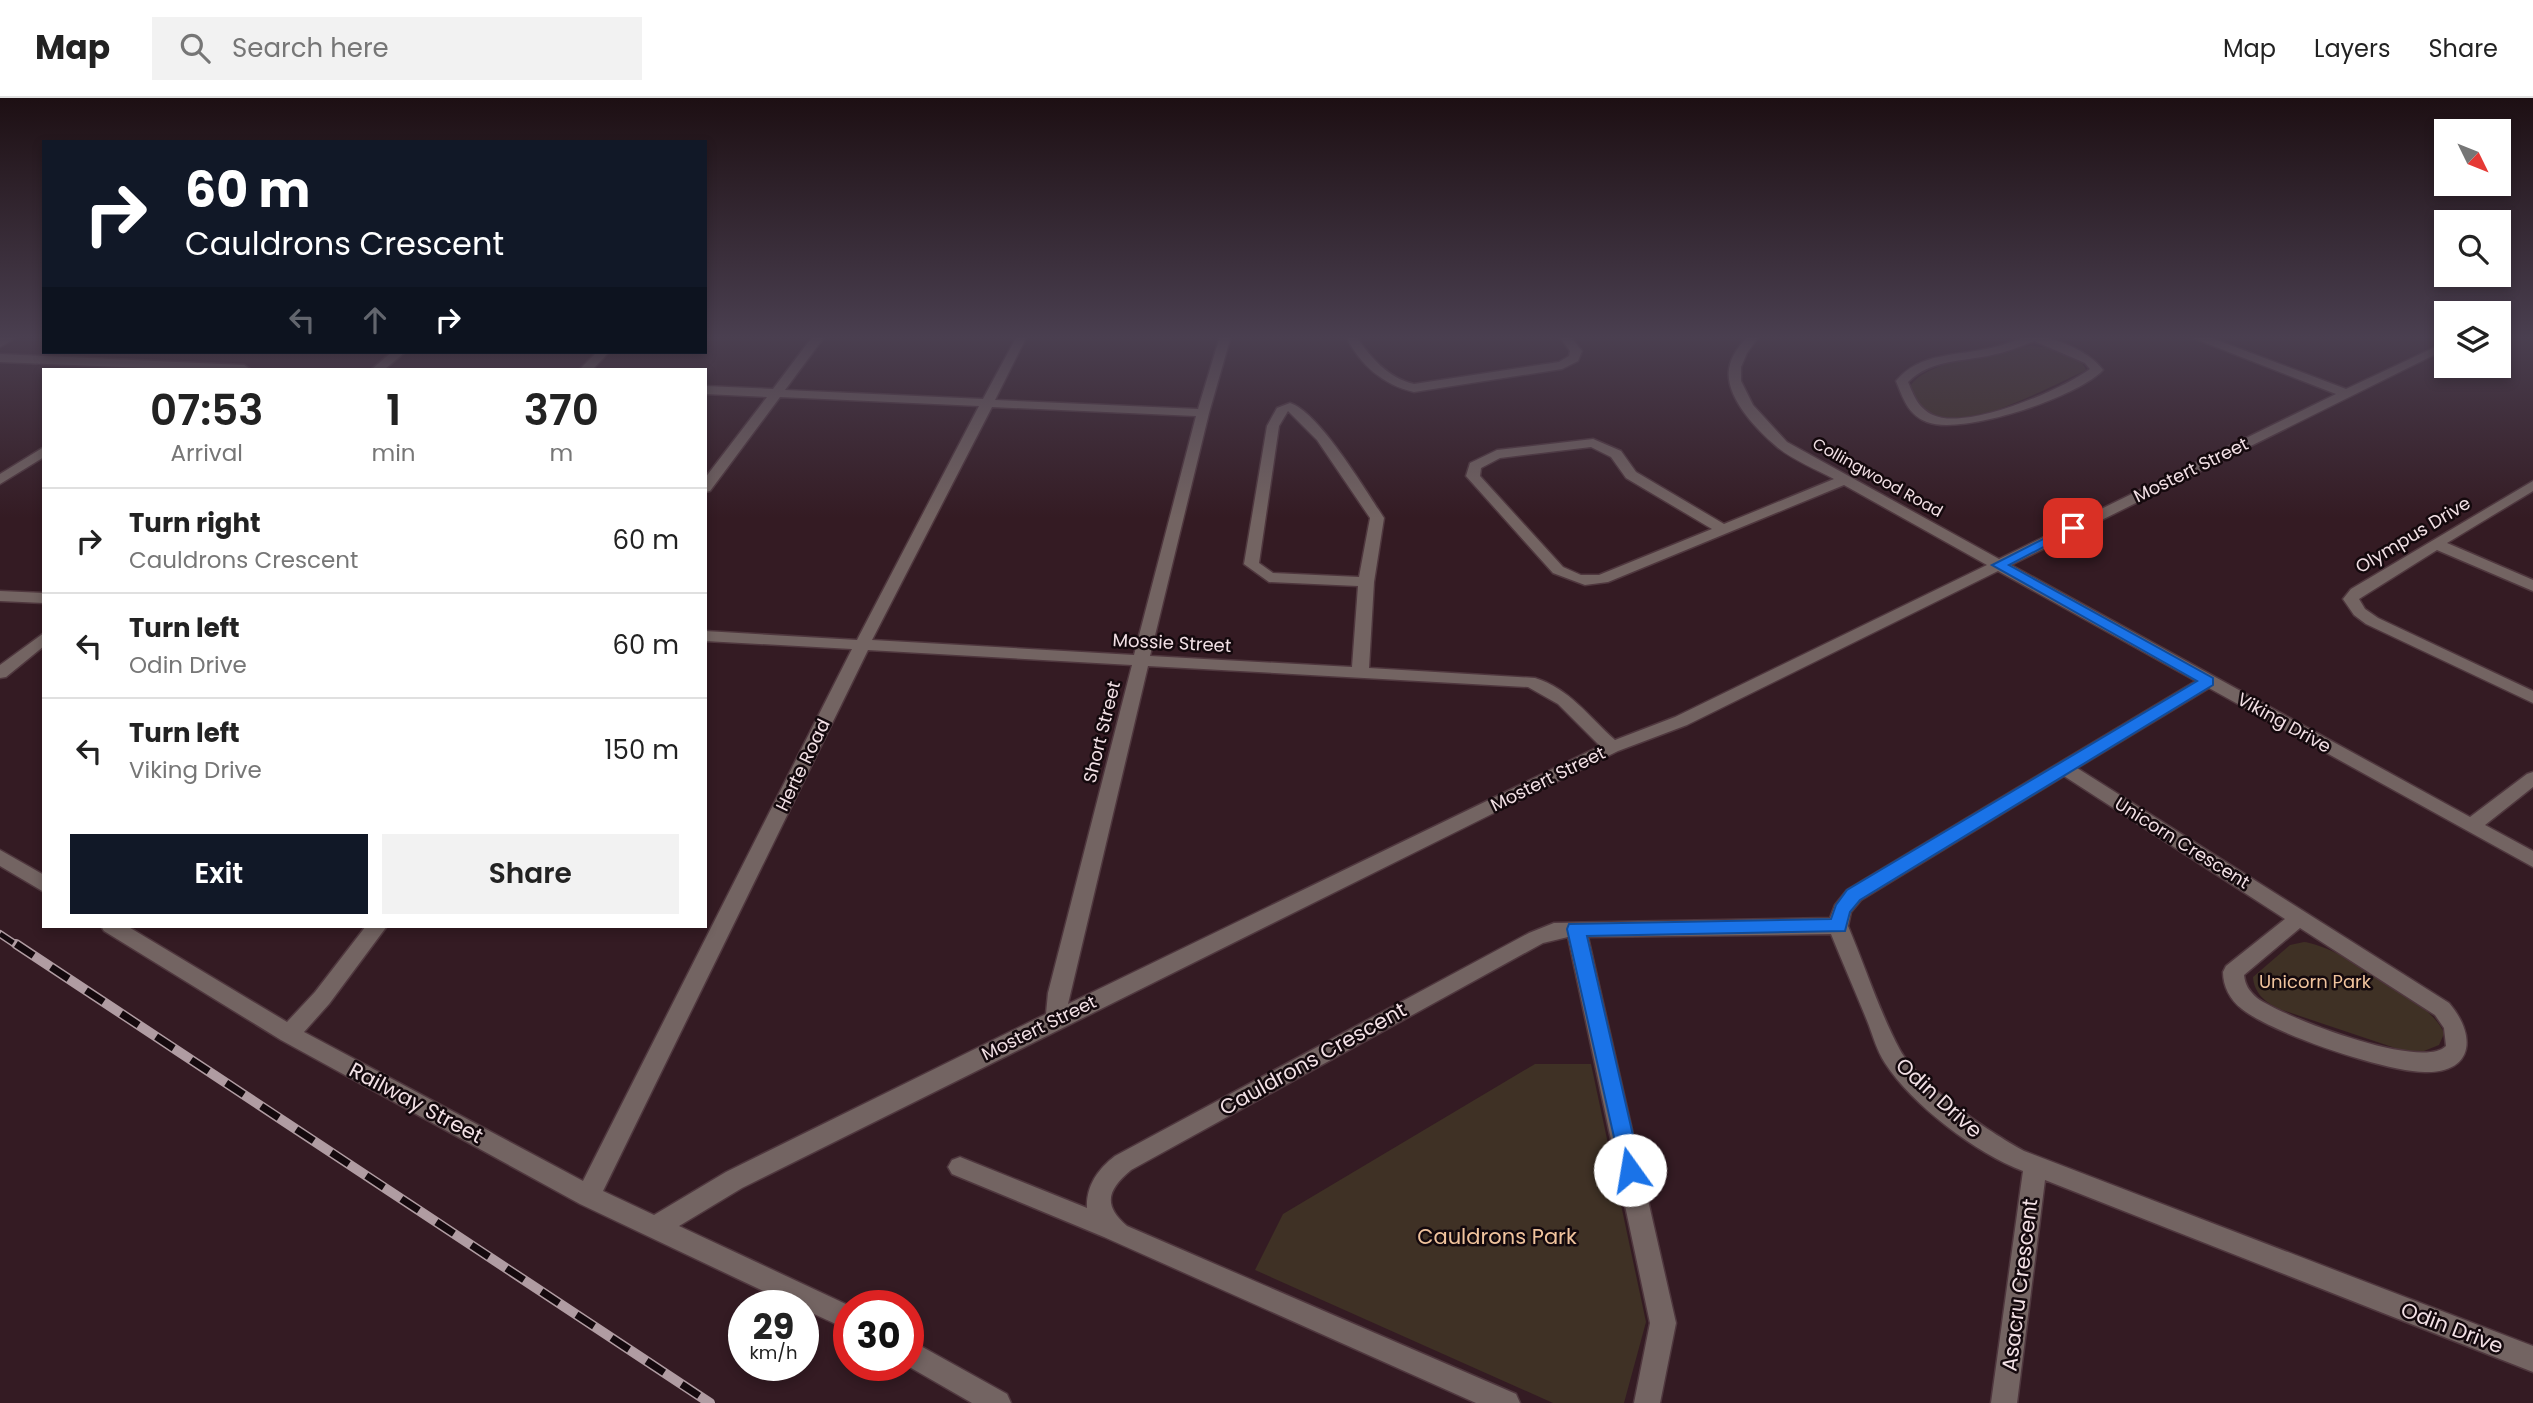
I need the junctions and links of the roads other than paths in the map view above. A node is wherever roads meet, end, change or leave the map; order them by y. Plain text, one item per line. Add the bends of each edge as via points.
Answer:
1 (773, 397) edge
2 (859, 397) edge
3 (991, 397) edge
4 (1208, 397) edge
5 (1740, 397) edge
6 (1905, 397) edge
7 (2039, 397) edge
8 (2341, 397) edge
9 (988, 403) junction
10 (1203, 413) junction
11 (42, 452) edge
12 (1846, 479) junction
13 (0, 481) edge
14 (707, 485) edge
15 (2529, 491) edge
16 (1724, 530) junction
17 (2436, 544) junction
18 (1998, 565) junction
19 (1366, 582) junction
20 (2533, 586) edge
21 (0, 596) edge
22 (42, 598) edge
23 (707, 636) edge
24 (42, 640) edge
25 (862, 645) junction
26 (1141, 660) junction
27 (0, 673) edge
28 (1360, 673) junction
29 (2208, 681) junction
30 (2533, 698) edge
31 (1612, 747) junction
32 (2064, 768) junction
33 (2533, 778) edge
34 (2471, 826) junction
35 (0, 857) edge
36 (2533, 860) edge
37 (42, 884) edge
38 (2299, 918) junction
39 (1838, 926) junction
40 (114, 928) edge
41 (375, 928) edge
42 (1576, 929) junction
43 (1056, 1019) junction
44 (289, 1034) junction
45 (2035, 1166) junction
46 (960, 1167) dead end
47 (588, 1196) junction
48 (656, 1227) junction
49 (1109, 1228) junction
50 (833, 1310) edge
51 (2533, 1359) edge
52 (924, 1361) edge
53 (999, 1403) edge
54 (1507, 1403) edge
55 (1647, 1403) edge
56 (2004, 1403) edge

1 - 14 street
2 - 9 street
3 - 9 street, Herte Road
4 - 10 street, Short Street
5 - 12 street, Collingwood Road via 1782,445
6 - 7 street via 1921,413 1955,425 1980,421
8 - 18 street, Mostert Street
9 - 10 street
9 - 25 street, Herte Road
10 - 26 street, Short Street
11 - 13 street
12 - 16 street
12 - 18 street, Collingwood Road
15 - 17 street, Olympus Drive
16 - 16 street via 1603,579 1573,578 1558,570 1477,482 1475,466 1497,454 1593,443 1616,454 1641,481
17 - 20 street
17 - 30 street, Olympus Drive via 2356,592 2352,603 2372,621
18 - 29 street, Viking Drive
18 - 31 street, Mostert Street via 1681,721
19 - 19 street via 1269,577 1251,564 1273,426 1287,406 1295,408 1317,431 1377,517
19 - 28 street
21 - 22 street
23 - 25 street, Mossie Street
24 - 27 street
25 - 26 street, Mossie Street
25 - 47 street, Herte Road
26 - 28 street, Mossie Street
26 - 43 street, Short Street via 1058,993
28 - 31 street, Mossie Street via 1539,684 1560,695
29 - 32 street
29 - 34 street, Viking Drive
31 - 43 street, Mostert Street
32 - 38 street, Unicorn Crescent
32 - 39 street via 1854,895 1842,910
33 - 34 street
34 - 36 street, Viking Drive
35 - 37 street
38 - 38 street, Unicorn Crescent via 2442,1009 2458,1031 2459,1041 2450,1056 2429,1063 2399,1060 2274,1017 2242,997 2233,972
39 - 42 street, Cauldrons Crescent
39 - 45 street, Odin Drive via 1898,1065 1982,1138
40 - 44 street, Railway Street
41 - 44 street
42 - 49 street, Cauldrons Crescent via 1536,938 1123,1163 1103,1180 1098,1192 1101,1217
42 - 55 street via 1663,1323
43 - 48 street, Mostert Street via 734,1180
44 - 47 street, Railway Street
45 - 51 street, Odin Drive
45 - 56 street, Asacru Crescent
46 - 49 street
47 - 48 street, Railway Street
48 - 50 street, Railway Street
49 - 54 street
52 - 53 street

